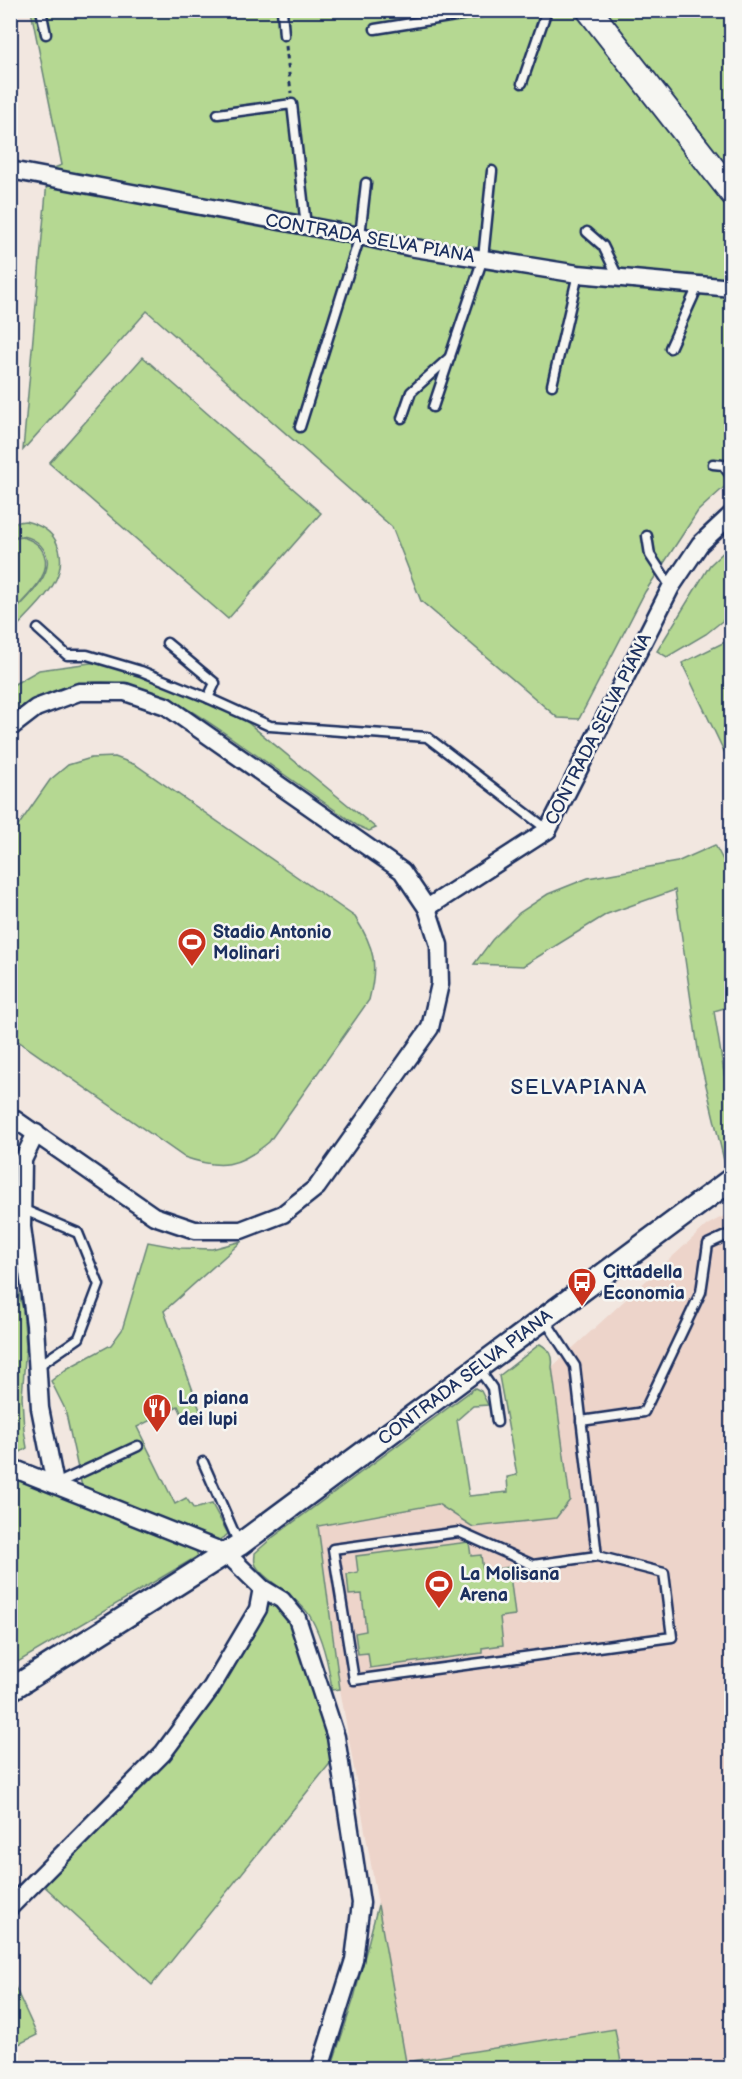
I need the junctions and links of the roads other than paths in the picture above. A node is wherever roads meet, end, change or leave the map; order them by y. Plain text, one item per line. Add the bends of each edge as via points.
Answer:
1 (41, 10) edge
2 (282, 10) edge
3 (492, 10) edge
4 (547, 10) edge
5 (590, 10) edge
6 (375, 29) dead end
7 (46, 34) dead end
8 (284, 35) road end
9 (522, 83) dead end
10 (218, 114) dead end
11 (10, 170) edge
12 (492, 171) dead end
13 (366, 183) dead end
14 (732, 193) edge
15 (306, 226) junction
16 (587, 232) dead end
17 (360, 236) junction
18 (483, 258) junction
19 (578, 274) junction
20 (618, 278) junction
21 (698, 286) junction
22 (732, 288) edge
23 (670, 348) dead end
24 (450, 357) junction
25 (552, 385) dead end
26 (433, 407) dead end
27 (402, 418) dead end
28 (300, 427) dead end
29 (713, 464) dead end
30 (732, 477) edge
31 (732, 514) edge
32 (646, 536) dead end
33 (671, 587) junction
34 (38, 629) dead end
35 (167, 643) dead end
36 (208, 698) junction
37 (10, 728) edge
38 (548, 830) junction
39 (427, 908) junction
40 (10, 1116) edge
41 (36, 1133) junction
42 (732, 1179) edge
43 (22, 1209) junction
44 (16, 1224) edge
45 (732, 1233) edge
46 (544, 1318) junction
47 (38, 1367) junction
48 (477, 1368) junction
49 (581, 1420) junction
50 (497, 1422) dead end
51 (138, 1446) dead end
52 (203, 1462) dead end
53 (10, 1467) edge
54 (55, 1484) junction
55 (233, 1549) junction
56 (597, 1556) junction
57 (262, 1588) junction
58 (10, 1690) edge
59 (10, 1907) edge
60 (320, 2068) edge

1 - 7 lane
2 - 8 lane
3 - 6 lane
4 - 9 lane
5 - 14 main road
10 - 15 lane via 292,104
11 - 15 street, CONTRADA SELVA PIANA
12 - 18 lane
13 - 17 lane
15 - 17 street, CONTRADA SELVA PIANA
16 - 20 lane via 603,246
17 - 18 street, CONTRADA SELVA PIANA
17 - 28 lane
18 - 19 street, CONTRADA SELVA PIANA
18 - 24 lane
19 - 20 street, CONTRADA SELVA PIANA
19 - 25 lane
20 - 21 street, CONTRADA SELVA PIANA
21 - 22 street, CONTRADA SELVA PIANA
21 - 23 lane
24 - 26 lane
24 - 27 lane via 411,392
29 - 30 lane via 723,465
31 - 33 street, CONTRADA SELVA PIANA via 700,544
32 - 33 lane via 650,555
33 - 38 street, CONTRADA SELVA PIANA
34 - 36 lane via 67,655 87,655
35 - 36 lane via 215,683
36 - 38 lane via 270,726 428,737
37 - 39 street via 36,708 79,692 125,692 166,706 402,871
38 - 39 street, CONTRADA SELVA PIANA
39 - 41 street via 439,945 440,984 429,1028 317,1187 284,1214 241,1230 195,1230 154,1216
40 - 41 street
41 - 43 street via 23,1160
42 - 46 street, CONTRADA SELVA PIANA
43 - 44 street
43 - 47 lane via 78,1233 99,1285 79,1338
44 - 47 street via 35,1325
45 - 49 lane via 708,1244 701,1292 644,1412
46 - 48 street, CONTRADA SELVA PIANA
46 - 49 lane via 575,1366
47 - 54 street via 40,1408
48 - 50 lane via 492,1388
48 - 55 street, CONTRADA SELVA PIANA
49 - 56 lane
51 - 54 lane
52 - 55 lane
53 - 54 street
54 - 55 street
55 - 57 street
55 - 58 street, CONTRADA SELVA PIANA
56 - 56 lane via 664,1573 672,1637 354,1680 333,1549 459,1532 533,1565
57 - 59 street via 258,1609 210,1688 163,1753
57 - 60 street via 282,1600 297,1618 336,1737 361,1903 354,1960

